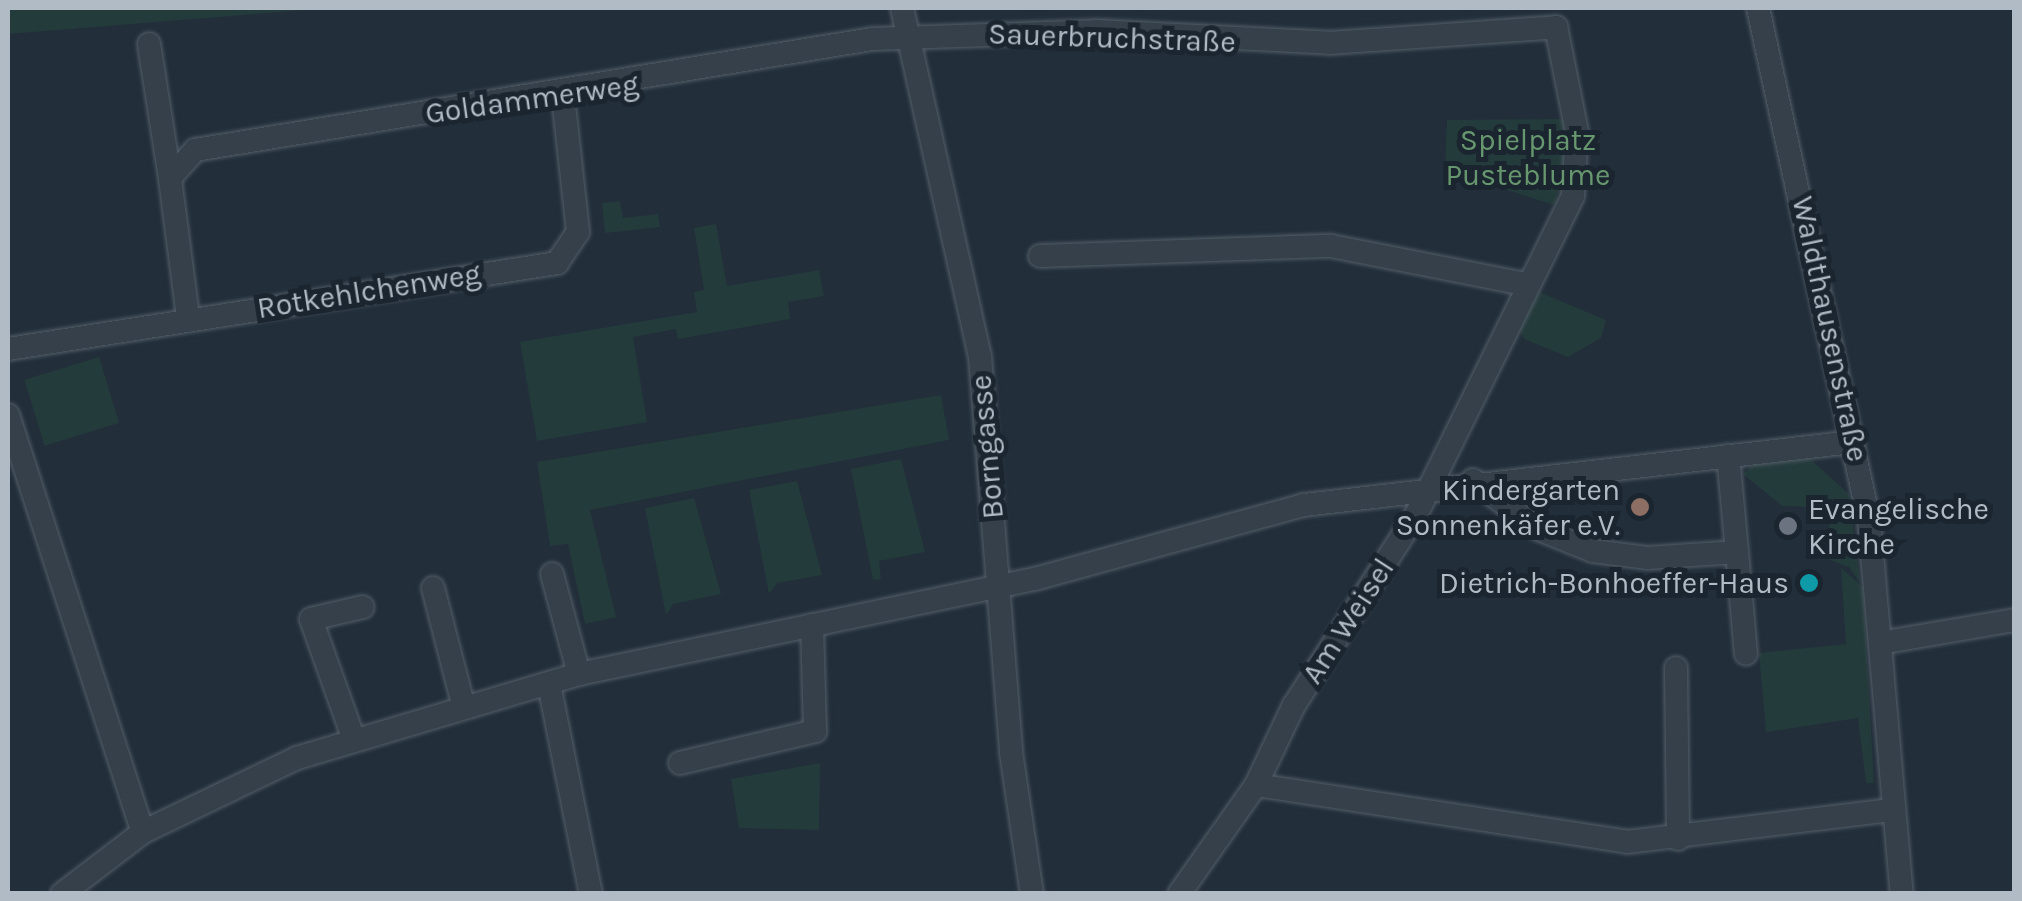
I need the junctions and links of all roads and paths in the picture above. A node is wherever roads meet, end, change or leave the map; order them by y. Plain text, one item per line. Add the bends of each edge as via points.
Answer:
1 (902, 8) edge
2 (1758, 8) edge
3 (1556, 27) joint
4 (907, 38) junction
5 (149, 44) dead end
6 (563, 97) junction
7 (170, 178) junction
8 (1040, 256) dead end
9 (1525, 284) junction
10 (188, 317) junction
11 (8, 349) edge
12 (8, 415) edge
13 (1853, 442) junction
14 (1728, 455) junction
15 (1473, 480) junction
16 (1430, 486) junction
17 (1738, 552) junction
18 (552, 574) dead end
19 (999, 586) junction
20 (433, 588) dead end
21 (363, 606) dead end
22 (2014, 620) edge
23 (812, 625) junction
24 (1880, 643) junction
25 (1746, 654) dead end
26 (1676, 668) dead end
27 (580, 674) junction
28 (549, 684) junction
29 (463, 704) junction
30 (353, 737) junction
31 (680, 763) dead end
32 (1256, 785) junction
33 (1891, 810) junction
34 (143, 832) junction
35 (1678, 839) junction
36 (62, 894) edge
37 (591, 894) edge
38 (1032, 894) edge
39 (1179, 894) edge
40 (1902, 894) edge

1 - 4 street, Borngasse
2 - 13 street, Waldthausenstraße
3 - 4 street, Sauerbruchstraße via 1330,43 1096,31
3 - 9 street, Am Weisel via 1578,181
4 - 6 street, Goldammerweg
4 - 19 street, Borngasse via 980,356
5 - 7 street
6 - 7 street, Goldammerweg via 194,150
6 - 10 street, Rotkehlchenweg via 578,232 564,258
7 - 10 street
8 - 9 street via 1244,242 1331,246
9 - 16 street, Am Weisel
10 - 11 street, Rotkehlchenweg
12 - 34 street
13 - 14 street
13 - 24 street, Waldthausenstraße
14 - 15 street
14 - 17 street
15 - 16 street
15 - 17 street via 1536,528 1593,551
16 - 19 street via 1242,518
16 - 32 street, Am Weisel
17 - 25 street
18 - 27 street
19 - 23 street
19 - 38 street, Borngasse
20 - 29 street
21 - 30 street via 311,620
22 - 24 street
23 - 27 street
23 - 31 street via 815,731
24 - 33 street, Waldthausenstraße
26 - 35 street
27 - 28 street
28 - 29 street
28 - 37 street
29 - 30 street
30 - 34 street
32 - 35 street via 1576,838
32 - 39 street, Am Weisel
33 - 35 street
33 - 40 street, Waldthausenstraße
34 - 36 street

